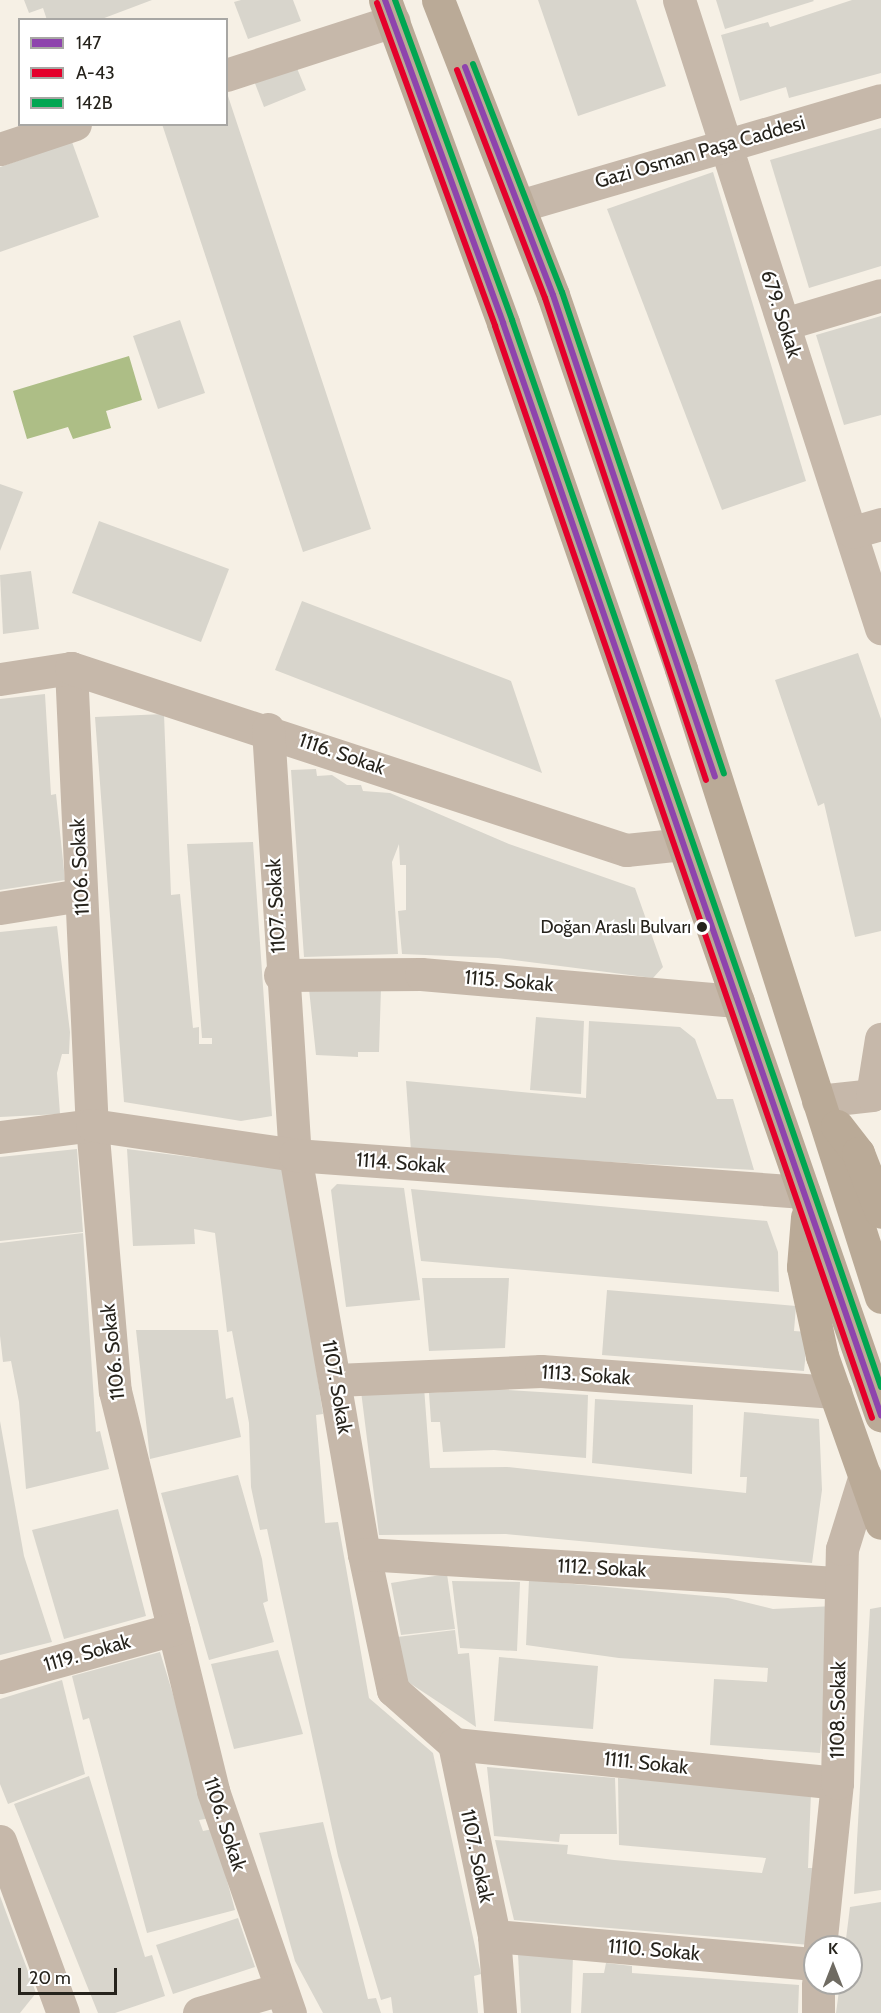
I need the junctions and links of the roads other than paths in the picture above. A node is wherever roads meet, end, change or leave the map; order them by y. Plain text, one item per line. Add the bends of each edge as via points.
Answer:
1 (438, 0) edge
2 (679, 0) edge
3 (389, 10) edge
4 (228, 74) edge
5 (881, 100) edge
6 (69, 126) edge
7 (726, 143) junction
8 (0, 149) edge
9 (519, 206) junction
10 (881, 295) edge
11 (784, 324) junction
12 (867, 528) edge
13 (881, 628) edge
14 (71, 668) junction
15 (0, 679) edge
16 (268, 729) junction
17 (683, 844) junction
18 (81, 895) junction
19 (0, 908) edge
20 (280, 975) junction
21 (738, 1001) junction
22 (881, 1040) edge
23 (876, 1094) edge
24 (818, 1101) junction
25 (92, 1125) junction
26 (0, 1137) edge
27 (295, 1155) junction
28 (806, 1198) junction
29 (881, 1212) edge
30 (881, 1297) edge
31 (336, 1380) junction
32 (835, 1392) junction
33 (881, 1415) edge
34 (865, 1476) junction
35 (881, 1522) edge
36 (364, 1554) junction
37 (840, 1583) junction
38 (174, 1629) junction
39 (0, 1677) edge
40 (454, 1743) junction
41 (837, 1783) junction
42 (0, 1841) edge
43 (821, 1935) edge
44 (494, 1936) junction
45 (803, 1963) edge
46 (818, 1995) edge
47 (285, 2001) edge
48 (63, 2013) edge
49 (200, 2013) edge
50 (500, 2013) edge
51 (818, 2013) edge

1 - 9 main road
2 - 7 street, 679. Sokak
3 - 4 street
3 - 17 main road
5 - 7 street, Gazi Osman Paşa Caddesi
6 - 8 street
7 - 9 street, Gazi Osman Paşa Caddesi
7 - 11 street, 679. Sokak
9 - 24 main road via 681,669
10 - 11 street
11 - 12 street, 679. Sokak
12 - 13 street, 679. Sokak
14 - 15 street, 1116. Sokak
14 - 16 street, 1116. Sokak
14 - 18 street, 1106. Sokak
16 - 17 street, 1116. Sokak via 626,850
16 - 20 street, 1107. Sokak
17 - 21 main road
18 - 19 street
18 - 25 street, 1106. Sokak
20 - 21 street, 1115. Sokak via 421,974
20 - 27 street, 1107. Sokak
21 - 28 main road
22 - 23 street
23 - 24 street
24 - 29 main road via 858,1153
24 - 30 main road
25 - 26 street, 1114. Sokak
25 - 27 street, 1114. Sokak
25 - 38 street, 1106. Sokak via 115,1392
27 - 28 street, 1114. Sokak
27 - 31 street, 1107. Sokak
28 - 32 main road via 803,1267
28 - 33 main road
31 - 32 street, 1113. Sokak via 541,1371
31 - 36 street, 1107. Sokak
32 - 34 main road
34 - 35 main road
34 - 37 street, 1108. Sokak via 842,1549
36 - 37 street, 1112. Sokak
36 - 40 street, 1107. Sokak via 393,1690
37 - 41 street, 1108. Sokak
38 - 39 street, 1119. Sokak
38 - 47 street, 1106. Sokak via 213,1791
40 - 41 street, 1111. Sokak
40 - 44 street, 1107. Sokak
41 - 43 street, 1108. Sokak
42 - 48 street
44 - 45 street, 1110. Sokak
44 - 50 street, 1107. Sokak
46 - 51 street
47 - 49 street

